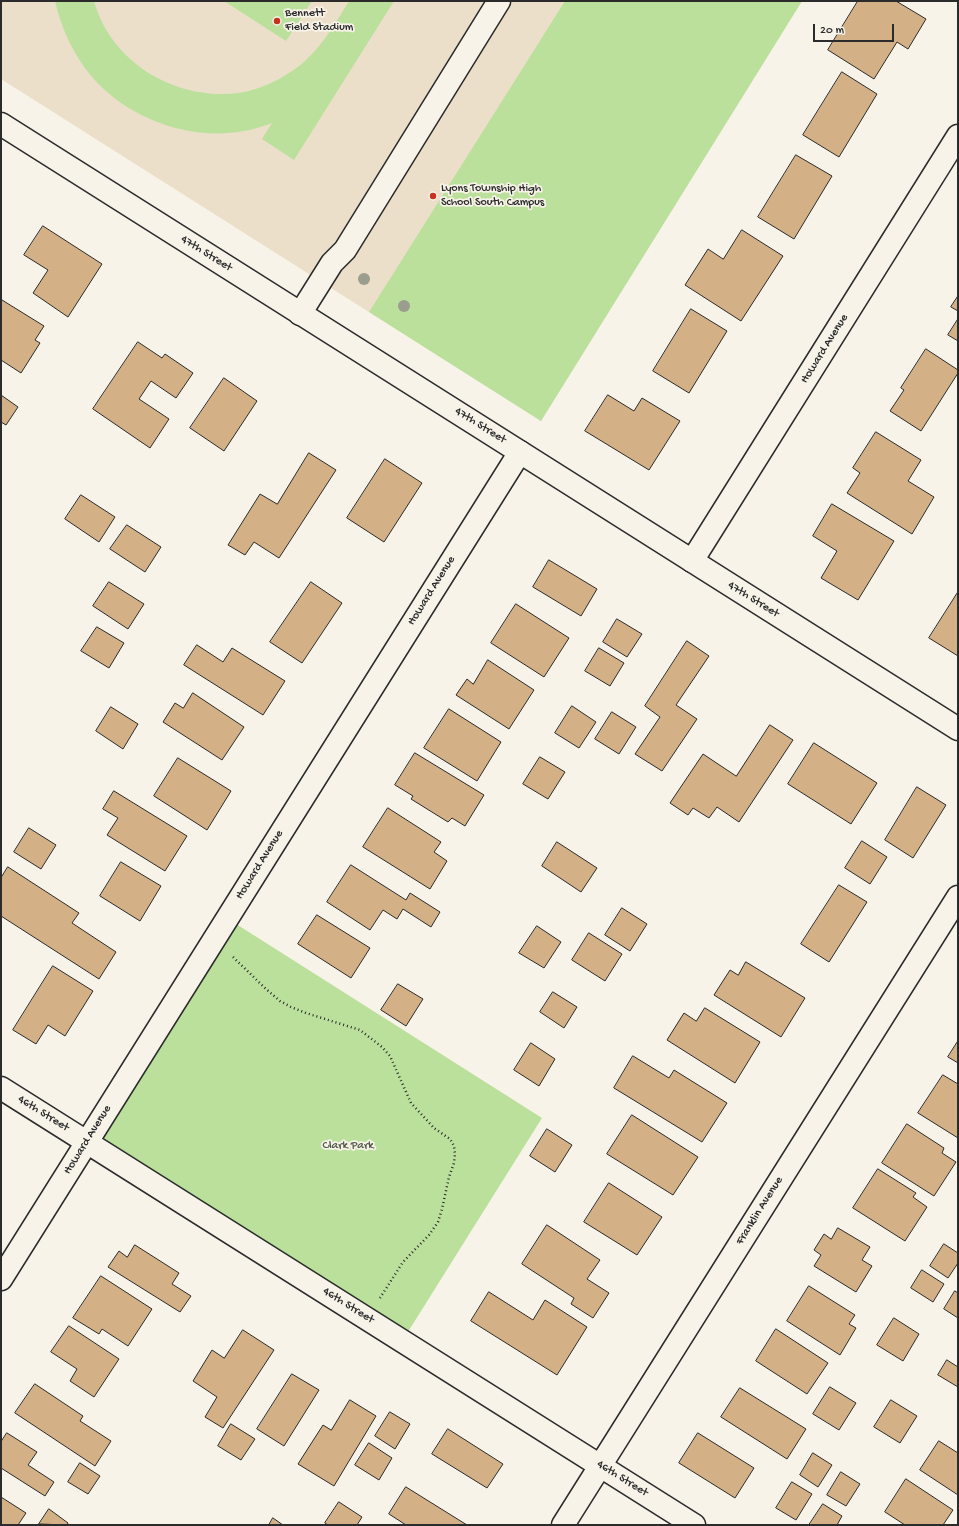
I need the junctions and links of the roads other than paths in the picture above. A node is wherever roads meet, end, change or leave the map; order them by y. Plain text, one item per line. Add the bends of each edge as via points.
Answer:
1 (499, 1) edge
2 (3, 131) edge
3 (958, 136) edge
4 (300, 314) junction
5 (520, 452) junction
6 (692, 561) junction
7 (958, 729) edge
8 (958, 897) edge
9 (1, 1088) edge
10 (87, 1141) junction
11 (1, 1279) edge
12 (600, 1466) junction
13 (563, 1525) edge
14 (694, 1525) edge

1 - 4 street via 345,250 332,264
2 - 4 street, 47th Street
3 - 6 street, Howard Avenue
4 - 5 street, 47th Street
5 - 6 street, 47th Street
5 - 10 street, Howard Avenue
6 - 7 street, 47th Street
8 - 12 street, Franklin Avenue
9 - 10 street, 46th Street
10 - 11 street, Howard Avenue
10 - 12 street, 46th Street
12 - 13 street, Franklin Avenue
12 - 14 street, 46th Street

